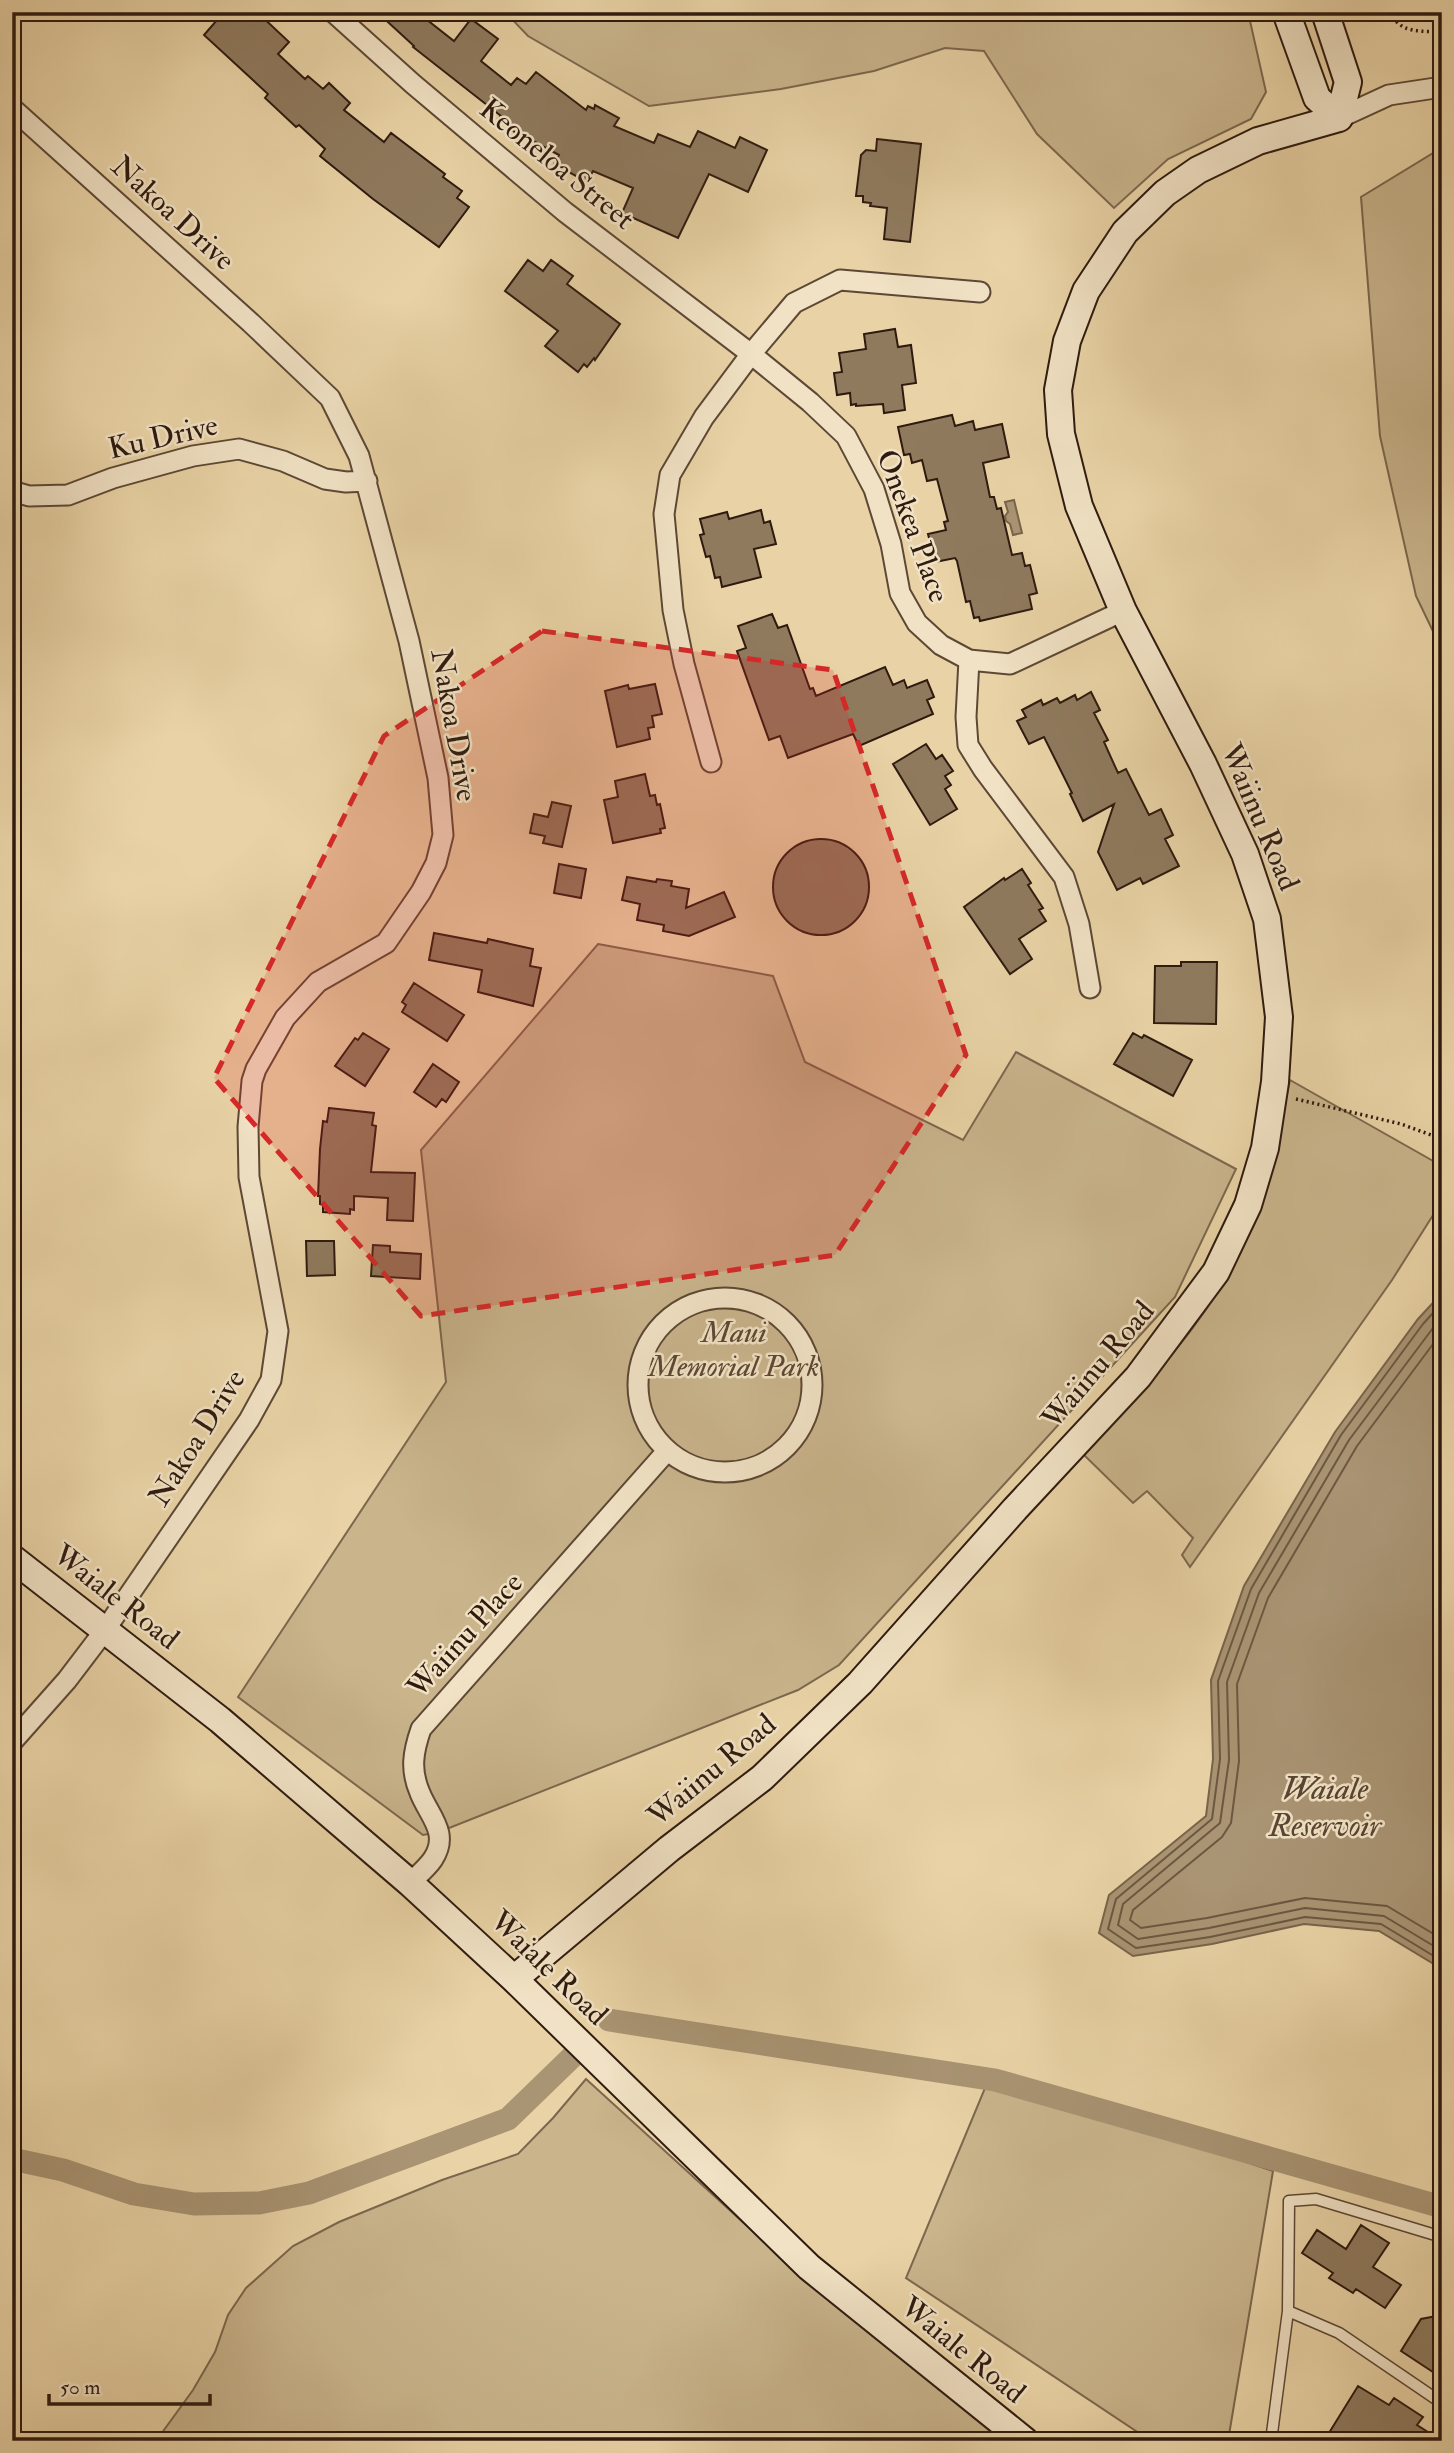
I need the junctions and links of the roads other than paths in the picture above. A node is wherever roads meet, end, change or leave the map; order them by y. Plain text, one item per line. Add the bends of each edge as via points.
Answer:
1 (333, 12) edge
2 (1286, 12) edge
3 (1325, 12) edge
4 (1442, 87) edge
5 (12, 108) edge
6 (1339, 118) junction
7 (980, 292) dead end
8 (751, 354) junction
9 (367, 481) junction
10 (12, 491) edge
11 (1123, 611) junction
12 (969, 660) junction
13 (711, 762) dead end
14 (1090, 988) dead end
15 (667, 1451) junction
16 (12, 1558) edge
17 (105, 1630) junction
18 (12, 1742) edge
19 (410, 1883) junction
20 (514, 1979) junction
21 (1442, 2237) edge
22 (1288, 2311) junction
23 (1442, 2403) edge
24 (1025, 2441) edge
25 (1271, 2441) edge

1 - 8 street, Keoneloa Street via 565,212
2 - 6 street via 1317,99
3 - 6 street via 1348,82
4 - 6 street via 1389,95
5 - 9 street, Nakoa Drive via 330,398
6 - 11 street, Waiinu Road via 1258,141 1198,170 1165,193 1125,232 1086,291 1067,341 1058,390 1061,434 1079,506
7 - 8 street via 840,280 794,303
8 - 12 street, Onekea Place via 846,436 873,489 891,544 900,593 917,623 941,645
8 - 13 street via 704,417 670,475 664,514 673,610
9 - 10 street, Ku Drive via 325,479 239,449 193,456 68,495 29,496
9 - 17 street, Nakoa Drive via 409,642 438,778 443,835 436,863 421,892 386,943 318,982 285,1018 256,1069 248,1127 249,1177 278,1331 271,1380 249,1420
11 - 12 street, Onekea Place via 1010,664
11 - 20 street, Waiinu Road via 1203,764 1245,854 1267,919 1279,1017 1265,1148 1248,1205 1216,1272 1138,1377 860,1683 762,1778
12 - 14 street via 968,745 1064,877 1079,924
15 - 15 street via 697,1468 731,1472 764,1464 791,1443 808,1413 813,1379 804,1346 783,1319 753,1302 719,1297 686,1307 659,1327 642,1357 638,1391 646,1424
15 - 19 street, Waiinu Place via 421,1729 413,1751 414,1775 438,1824 439,1846
16 - 17 street, Waiale Road
17 - 18 street, Nakoa Drive
17 - 19 street, Waiale Road via 220,1720
19 - 20 street, Waiale Road
20 - 24 street, Waiale Road via 809,2267
21 - 22 lane via 1316,2199 1289,2201
22 - 23 lane via 1339,2333
22 - 25 lane

